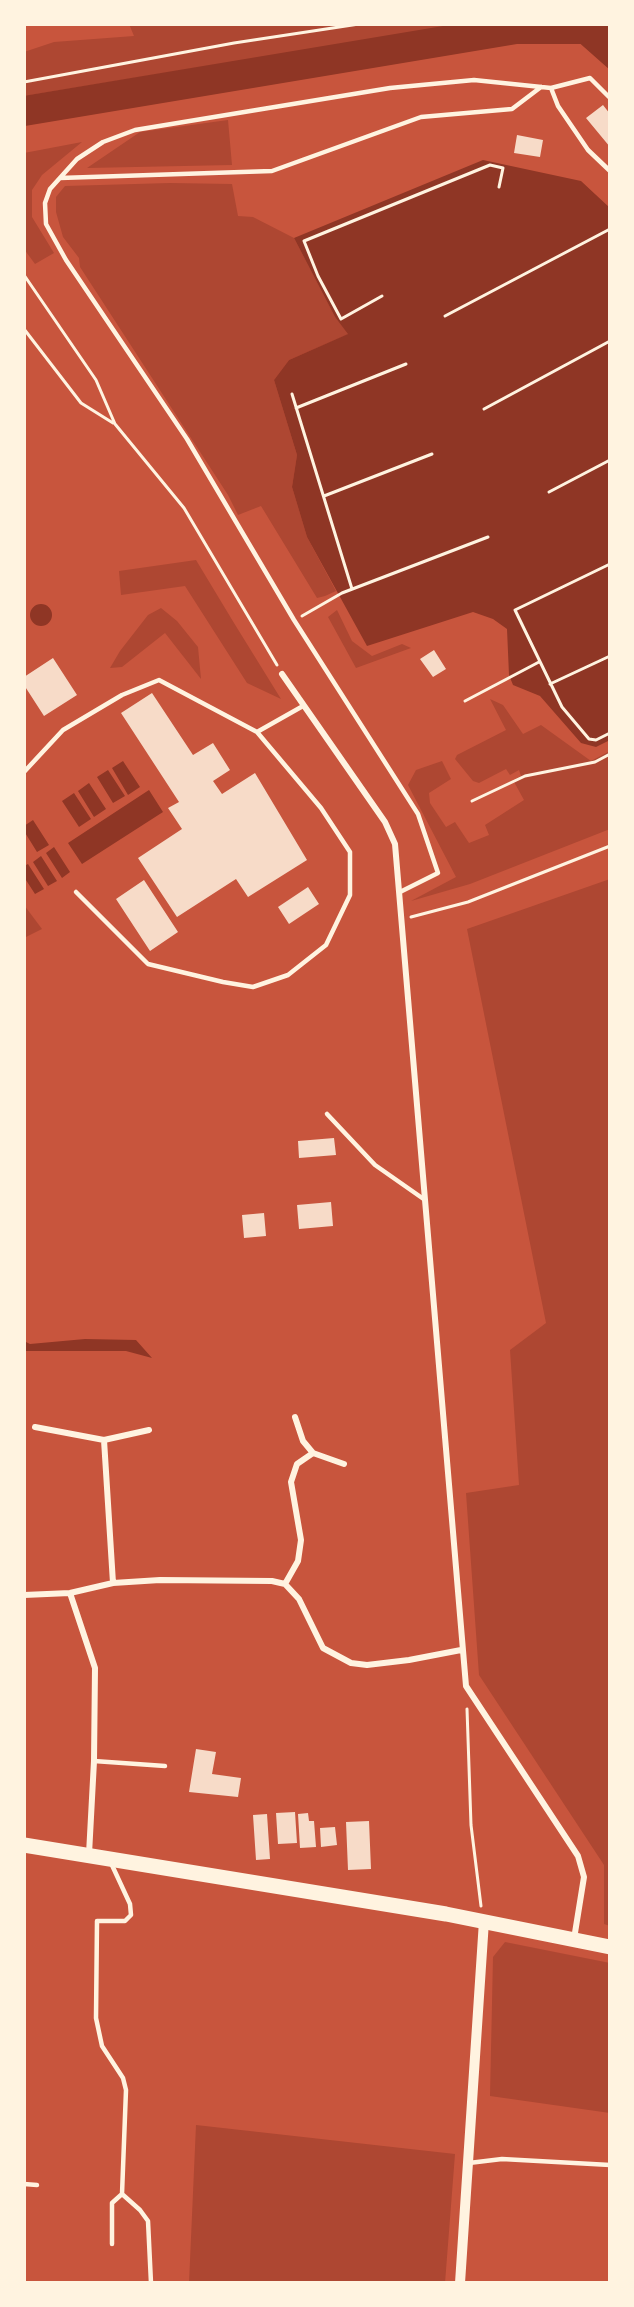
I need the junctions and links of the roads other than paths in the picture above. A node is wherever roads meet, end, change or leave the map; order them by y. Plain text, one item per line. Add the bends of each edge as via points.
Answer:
1 (540, 87) junction
2 (551, 88) junction
3 (609, 97) edge
4 (610, 171) edge
5 (60, 178) junction
6 (282, 674) road end
7 (303, 706) junction
8 (257, 732) junction
9 (24, 772) edge
10 (76, 892) dead end
11 (400, 892) junction
12 (327, 1114) dead end
13 (424, 1200) junction
14 (295, 1417) dead end
15 (35, 1427) dead end
16 (149, 1430) dead end
17 (104, 1440) junction
18 (313, 1453) junction
19 (344, 1464) dead end
20 (113, 1583) junction
21 (285, 1584) junction
22 (70, 1593) junction
23 (24, 1595) edge
24 (461, 1650) junction
25 (94, 1761) junction
26 (165, 1766) dead end
27 (24, 1845) edge
28 (88, 1855) junction
29 (109, 1858) junction
30 (484, 1921) junction
31 (574, 1939) junction
32 (610, 1947) edge
33 (469, 2163) junction
34 (610, 2165) edge
35 (24, 2184) edge
36 (37, 2185) dead end
37 (122, 2194) junction
38 (112, 2244) dead end
39 (151, 2283) edge
40 (460, 2283) edge

1 - 2 lane
1 - 5 lane via 512,109 421,117 272,171
1 - 5 lane via 474,80 390,88 135,130 104,142 77,159
2 - 3 lane via 590,78
2 - 4 lane via 558,106 588,150
5 - 11 lane via 45,203 46,224 66,260 187,439 294,620 418,814 438,873
6 - 7 street
7 - 8 lane
7 - 11 street via 385,822 395,844
8 - 9 lane via 159,680 122,695 63,730
8 - 10 lane via 321,808 350,852 350,895 326,945 288,975 253,987 223,982 148,964
11 - 13 street
12 - 13 lane via 375,1165
13 - 24 street
14 - 18 street via 303,1441
15 - 17 street
16 - 17 street
17 - 20 street
18 - 19 street
18 - 21 street via 297,1464 291,1482 300,1540 298,1561
20 - 21 street via 207,1579
20 - 22 street
21 - 24 street via 299,1599 323,1648 351,1663 367,1665
22 - 23 street
22 - 25 street via 95,1668
24 - 31 street via 466,1686 578,1856 584,1877
25 - 26 lane
25 - 28 street
27 - 28 main road
28 - 29 main road
29 - 30 main road
29 - 37 lane via 130,1904 131,1915 125,1921 96,1921 96,2018 102,2046 119,2069 126,2091
30 - 31 main road
30 - 33 street
31 - 32 main road
33 - 34 lane via 502,2159
33 - 40 street
35 - 36 lane
37 - 38 lane via 112,2203
37 - 39 lane via 148,2221

